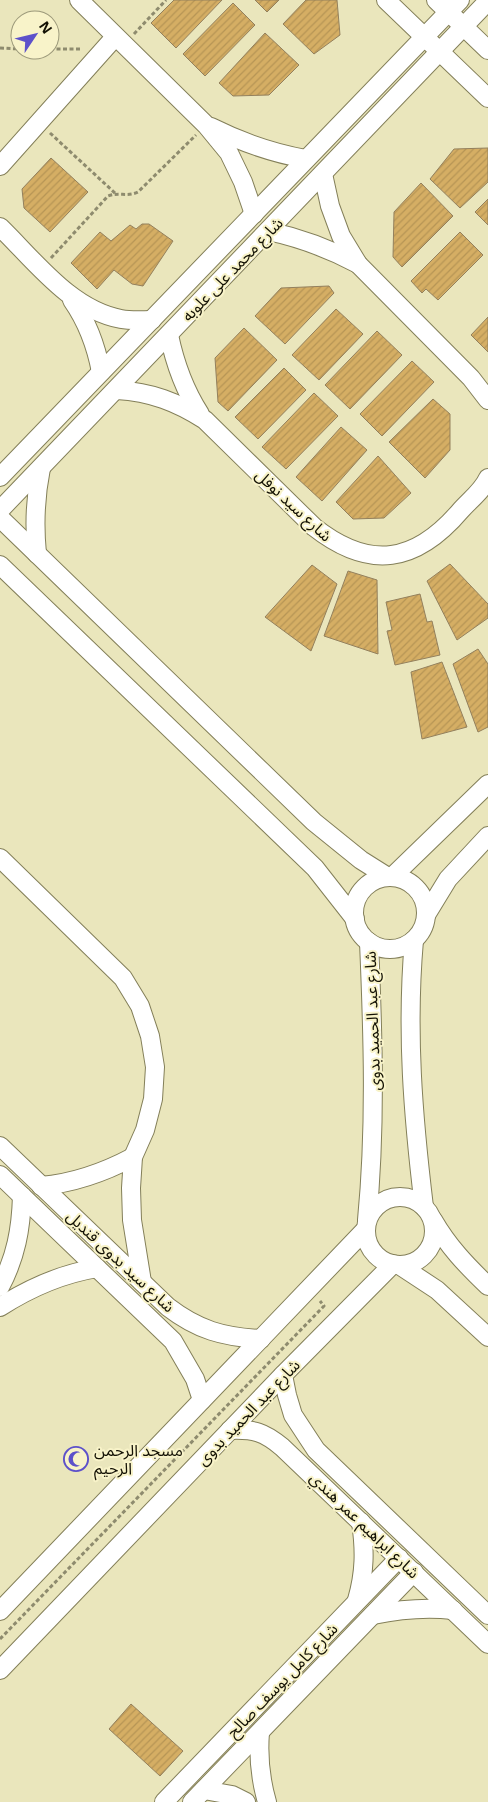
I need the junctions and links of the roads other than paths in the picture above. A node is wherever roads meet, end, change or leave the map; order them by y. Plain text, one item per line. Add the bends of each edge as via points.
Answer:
1 (79, 0) edge
2 (386, 0) edge
3 (488, 1) edge
4 (448, 4) edge
5 (464, 27) junction
6 (424, 37) junction
7 (114, 44) junction
8 (488, 50) edge
9 (440, 52) junction
10 (488, 98) edge
11 (206, 125) junction
12 (306, 159) junction
13 (0, 166) edge
14 (322, 174) junction
15 (254, 214) junction
16 (0, 227) edge
17 (268, 231) junction
18 (358, 264) junction
19 (68, 294) junction
20 (152, 320) junction
21 (169, 335) junction
22 (101, 372) junction
23 (117, 390) junction
24 (488, 400) edge
25 (205, 420) junction
26 (41, 468) junction
27 (0, 477) edge
28 (488, 478) edge
29 (0, 510) edge
30 (0, 518) edge
31 (37, 554) junction
32 (0, 565) edge
33 (8, 580) edge
34 (488, 784) edge
35 (488, 836) edge
36 (0, 858) edge
37 (390, 877) junction
38 (426, 915) junction
39 (355, 919) junction
40 (414, 940) junction
41 (369, 942) junction
42 (0, 1146) edge
43 (133, 1157) junction
44 (0, 1175) edge
45 (41, 1186) junction
46 (22, 1196) junction
47 (428, 1212) junction
48 (366, 1225) junction
49 (396, 1265) junction
50 (97, 1268) junction
51 (142, 1282) junction
52 (0, 1286) edge
53 (488, 1286) edge
54 (0, 1307) edge
55 (189, 1322) junction
56 (488, 1337) edge
57 (261, 1339) junction
58 (173, 1341) junction
59 (283, 1375) junction
60 (202, 1400) junction
61 (230, 1430) junction
62 (361, 1522) junction
63 (400, 1558) junction
64 (414, 1572) junction
65 (357, 1602) junction
66 (453, 1610) junction
67 (0, 1611) edge
68 (373, 1615) junction
69 (488, 1615) edge
70 (488, 1644) edge
71 (0, 1670) edge
72 (260, 1732) junction
73 (198, 1796) edge
74 (164, 1802) edge
75 (246, 1802) edge
76 (267, 1802) edge

1 - 7 street
2 - 6 street
3 - 5 street, شارع محمد على علوبه
4 - 5 street
4 - 6 street, شارع محمد على علوبه
5 - 8 street
5 - 9 street, شارع محمد على علوبه
6 - 9 street
6 - 12 street, شارع محمد على علوبه
7 - 11 street
7 - 13 street
9 - 10 street
9 - 14 street, شارع محمد على علوبه
11 - 12 street via 240,142
11 - 15 street via 229,153
12 - 15 street, شارع محمد على علوبه
14 - 17 street, شارع محمد على علوبه
14 - 18 street via 341,236
15 - 20 street, شارع محمد على علوبه
16 - 19 street
17 - 18 street via 300,237 330,248
17 - 21 street, شارع محمد على علوبه
18 - 24 street via 471,378
19 - 20 street via 93,310 122,319
19 - 22 street via 88,326
20 - 22 street, شارع محمد على علوبه
21 - 23 street, شارع محمد على علوبه
21 - 25 street, شارع سيد نوفل via 176,365 188,394
22 - 27 street, شارع محمد على علوبه
23 - 25 street, شارع سيد نوفل via 163,398
23 - 26 street, شارع محمد على علوبه
25 - 28 street, شارع سيد نوفل via 314,527 333,542 355,551 378,555 402,553 424,544 444,530
26 - 29 street, شارع محمد على علوبه
26 - 31 street via 35,506
30 - 31 street
31 - 37 street via 314,822 361,860
32 - 33 street
33 - 39 street via 315,868
34 - 37 street
35 - 38 street via 448,878
36 - 43 street via 123,978 140,1006 150,1036 155,1067 153,1099 145,1130
37 - 38 street via 403,879 416,889 425,904
37 - 39 street via 378,879 362,891 354,909
38 - 40 street
39 - 41 street
40 - 41 street via 392,949
40 - 47 street via 409,1046 412,1099
41 - 48 street, شارع عبد الحميد بدوى via 374,1107 373,1162
42 - 45 street, شارع سيد بدوى قنديل
43 - 45 street via 89,1178
43 - 51 street via 132,1220
44 - 46 street, شارع سيد بدوى قنديل
45 - 51 street, شارع سيد بدوى قنديل
46 - 50 street, شارع سيد بدوى قنديل
46 - 52 street via 17,1247
47 - 48 street via 415,1200 404,1196 392,1197 373,1209
47 - 49 street via 434,1229 428,1250 410,1264
47 - 53 street via 460,1260
48 - 49 street via 367,1242 373,1252 382,1260
48 - 57 street
49 - 56 street via 437,1290
49 - 59 street, شارع عبد الحميد بدوى
50 - 54 street via 48,1280
50 - 58 street, شارع سيد بدوى قنديل
51 - 55 street, شارع سيد بدوى قنديل
55 - 57 street, شارع سيد بدوى قنديل via 237,1338
55 - 58 street via 186,1331
57 - 60 street
58 - 60 street, شارع سيد بدوى قنديل via 195,1379
59 - 61 street, شارع عبد الحميد بدوى
59 - 69 street, شارع ابراهيم عمر هندي via 293,1415 316,1450
60 - 67 street
61 - 62 street, شارع ابراهيم عمر هندي via 250,1429 269,1436
61 - 71 street, شارع عبد الحميد بدوى
62 - 63 street, شارع ابراهيم عمر هندي
62 - 65 street via 365,1548 364,1576
63 - 64 street, شارع ابراهيم عمر هندي
63 - 65 street, شارع كامل يوسف صالح
64 - 66 street, شارع ابراهيم عمر هندي
64 - 68 street, شارع كامل يوسف صالح
65 - 74 street, شارع كامل يوسف صالح
66 - 68 street via 426,1607
66 - 70 street, شارع ابراهيم عمر هندي
68 - 72 street, شارع كامل يوسف صالح
72 - 73 street, شارع كامل يوسف صالح
72 - 76 street via 258,1757
73 - 75 street via 232,1795

